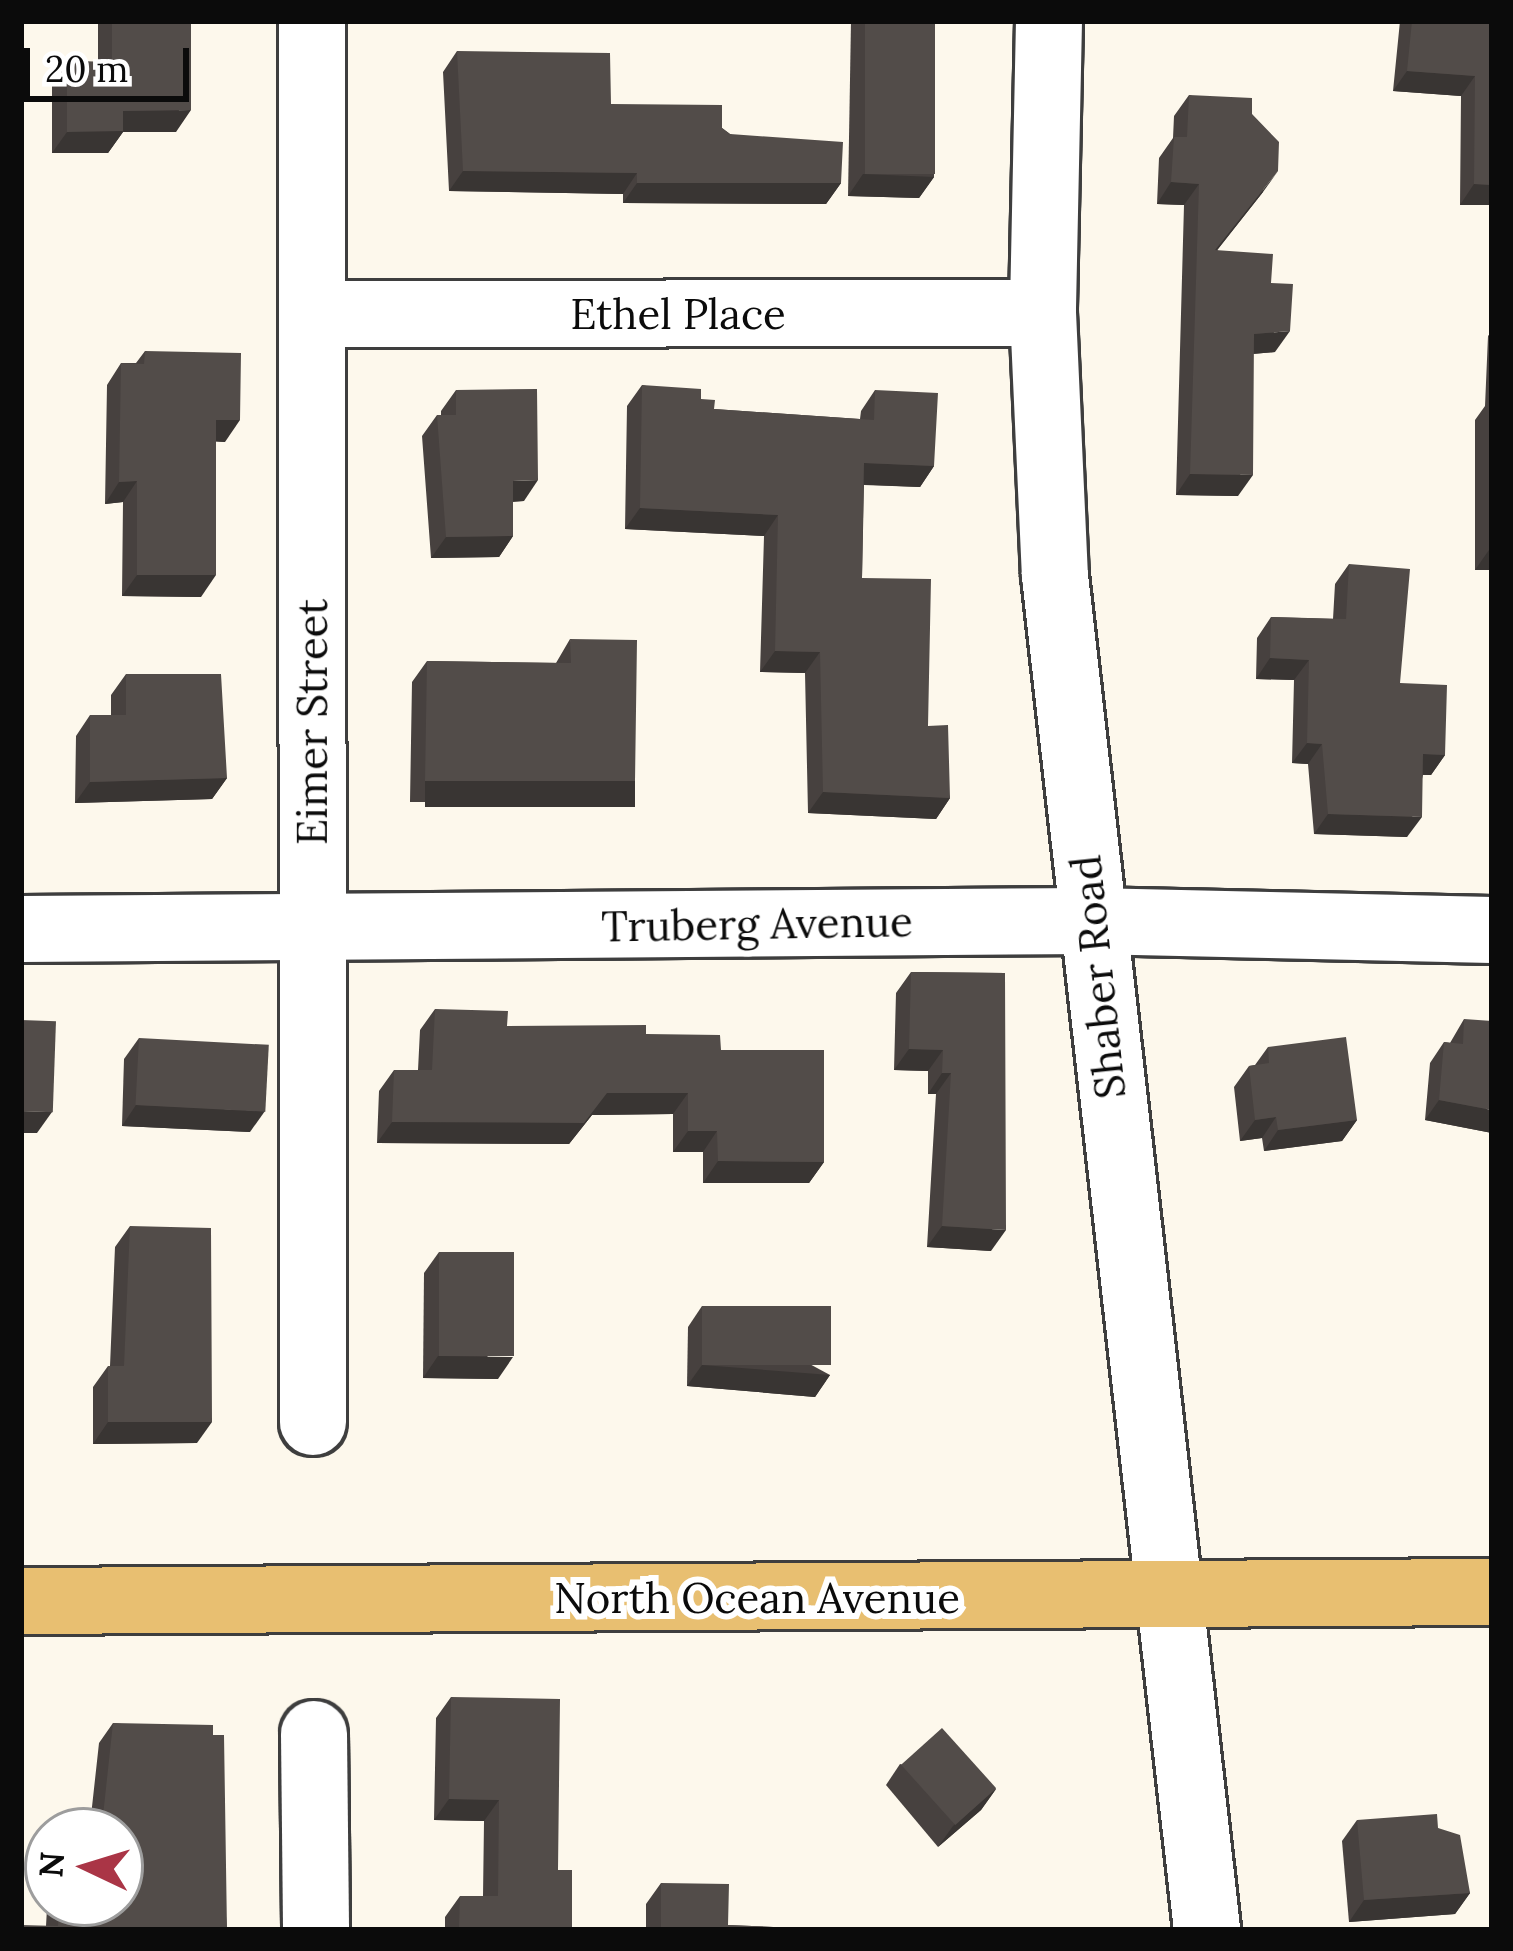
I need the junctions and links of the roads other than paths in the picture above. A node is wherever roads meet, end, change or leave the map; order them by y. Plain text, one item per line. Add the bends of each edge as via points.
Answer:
1 (312, 21) edge
2 (1049, 21) edge
3 (313, 314) junction
4 (1042, 314) junction
5 (1091, 921) junction
6 (21, 929) edge
7 (311, 929) junction
8 (1492, 930) edge
9 (314, 1422) dead end
10 (1492, 1592) edge
11 (1170, 1595) junction
12 (21, 1601) edge
13 (314, 1734) dead end
14 (316, 1930) edge
15 (1208, 1930) edge

1 - 3 street, Eimer Street
2 - 4 street, Shaber Road
3 - 4 street, Ethel Place
3 - 7 street, Eimer Street
4 - 5 street, Shaber Road via 1055,576
5 - 7 street, Truberg Avenue
5 - 8 street, Truberg Avenue
5 - 11 street, Shaber Road
6 - 7 street, Truberg Avenue
7 - 9 street, Eimer Street
10 - 11 main road, North Ocean Avenue
11 - 12 main road, North Ocean Avenue
11 - 15 street, Shaber Road
13 - 14 street

